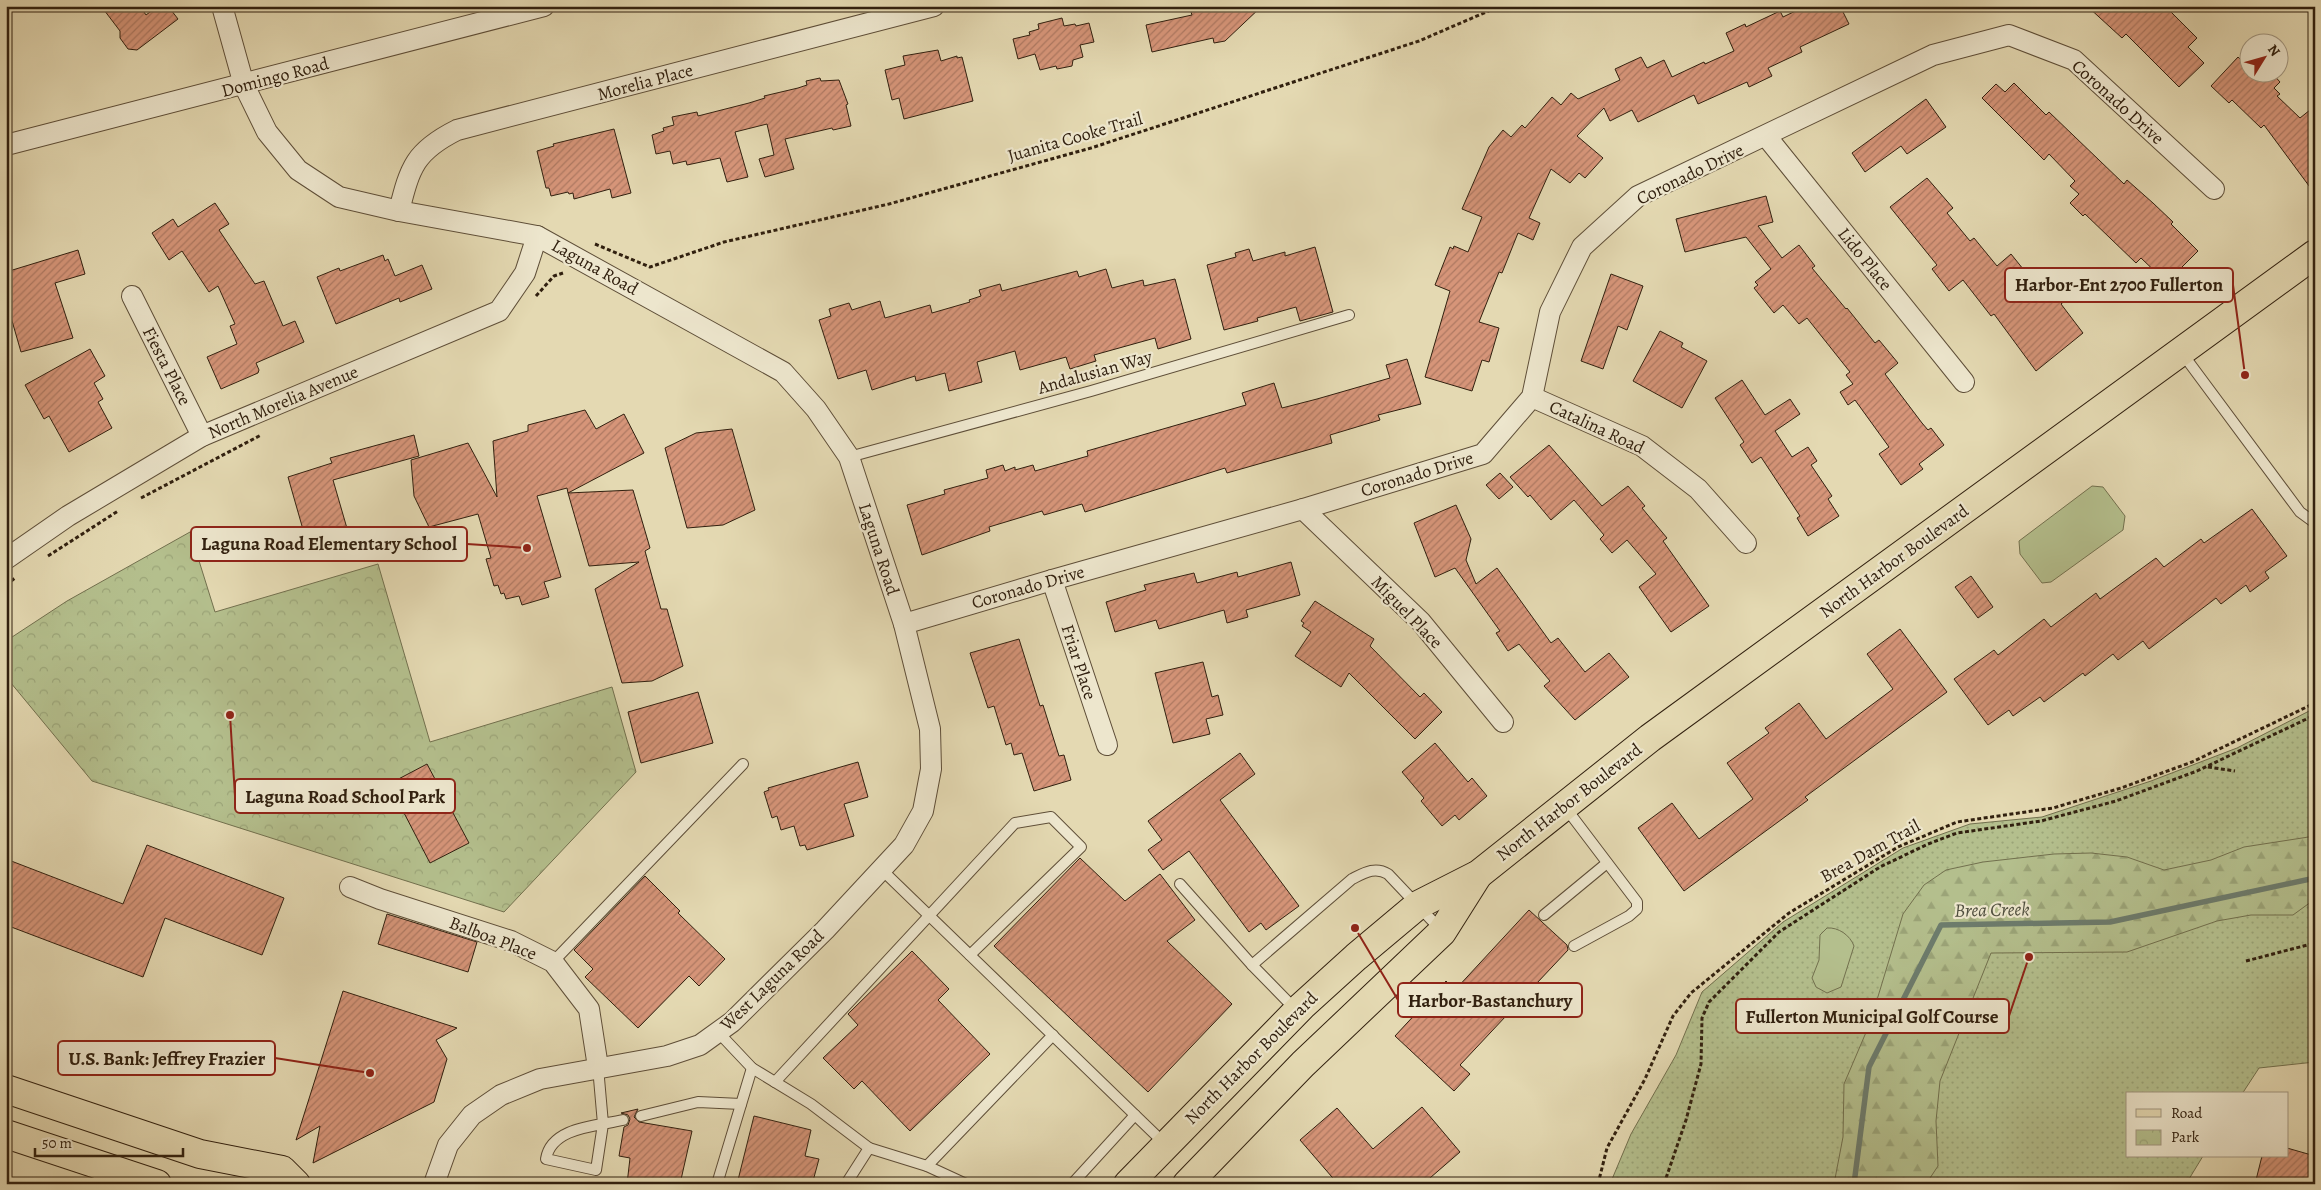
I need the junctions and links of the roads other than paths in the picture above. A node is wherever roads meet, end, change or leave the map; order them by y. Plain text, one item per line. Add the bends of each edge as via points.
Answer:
1 (222, 6) edge
2 (544, 6) edge
3 (934, 6) edge
4 (501, 12) edge
5 (244, 85) junction
6 (1766, 136) junction
7 (6, 145) edge
8 (2214, 188) dead end
9 (399, 211) junction
10 (537, 236) junction
11 (2315, 254) edge
12 (132, 296) dead end
13 (1349, 315) dead end
14 (2181, 352) junction
15 (1964, 382) dead end
16 (1532, 397) junction
17 (202, 436) junction
18 (849, 457) junction
19 (1303, 509) junction
20 (2315, 524) edge
21 (1746, 543) dead end
22 (6, 558) edge
23 (1052, 580) junction
24 (904, 624) junction
25 (1503, 722) dead end
26 (1107, 745) dead end
27 (743, 764) dead end
28 (1564, 806) junction
29 (1607, 863) junction
30 (881, 869) junction
31 (1479, 874) junction
32 (1180, 884) dead end
33 (350, 887) dead end
34 (1418, 905) junction
35 (928, 914) junction
36 (1544, 916) dead end
37 (1442, 932) junction
38 (1574, 946) dead end
39 (970, 955) junction
40 (553, 962) junction
41 (1252, 965) junction
42 (1297, 1011) junction
43 (718, 1032) junction
44 (1053, 1035) junction
45 (598, 1067) junction
46 (752, 1068) junction
47 (775, 1082) junction
48 (6, 1089) edge
49 (741, 1104) junction
50 (1135, 1115) junction
51 (641, 1116) dead end
52 (623, 1120) dead end
53 (603, 1124) junction
54 (6, 1134) edge
55 (1165, 1144) junction
56 (869, 1148) junction
57 (927, 1166) junction
58 (157, 1184) edge
59 (296, 1184) edge
60 (434, 1184) edge
61 (718, 1184) edge
62 (846, 1184) edge
63 (966, 1184) edge
64 (1072, 1184) edge
65 (1128, 1184) edge
66 (1187, 1184) edge

1 - 5 street, Laguna Road
2 - 4 street, Domingo Road
3 - 9 street, Morelia Place via 457,130 435,141 418,157 407,180
4 - 5 street, Domingo Road
5 - 7 street, Domingo Road
5 - 9 street, Laguna Road via 267,132 298,170 339,197
6 - 8 street, Coronado Drive via 1933,55 2009,34 2074,60
6 - 15 street, Lido Place
6 - 16 street, Coronado Drive via 1638,196 1582,247 1550,312
9 - 10 street, Laguna Road
10 - 17 street, North Morelia Avenue via 525,273 499,311
10 - 18 street, Laguna Road via 783,372 816,409
11 - 14 main road, North Harbor Boulevard
12 - 17 street, Fiesta Place
13 - 18 lane, Andalusian Way via 1091,391
14 - 20 lane via 2300,512
14 - 28 main road, North Harbor Boulevard via 1650,738
16 - 19 street, Coronado Drive via 1483,454
16 - 21 street, Catalina Road via 1642,446 1698,489
17 - 22 street, North Morelia Avenue via 68,516
18 - 24 street, Laguna Road
19 - 23 street, Coronado Drive
19 - 25 street, Miguel Place via 1420,622
23 - 24 street, Coronado Drive
23 - 26 street, Friar Place
24 - 30 street, West Laguna Road via 930,729 932,769 923,811 904,845
27 - 40 lane
28 - 29 lane
28 - 31 main road, North Harbor Boulevard
29 - 36 lane
29 - 38 lane via 1637,902 1636,909
30 - 35 lane
30 - 43 street, West Laguna Road via 819,937
31 - 34 main road, North Harbor Boulevard
31 - 37 main road, North Harbor Boulevard
32 - 41 lane
33 - 40 street, Balboa Place via 511,941
34 - 37 lane
34 - 41 lane via 1388,874 1370,871 1352,879
34 - 42 main road, North Harbor Boulevard
35 - 39 lane
35 - 39 lane via 1015,823 1051,817 1081,847
35 - 47 lane
37 - 66 main road, North Harbor Boulevard via 1303,1064
39 - 44 lane
40 - 45 street, Balboa Place via 589,1009
41 - 42 lane
42 - 55 main road, North Harbor Boulevard
43 - 45 street, West Laguna Road via 700,1045 667,1056
43 - 46 lane
44 - 50 lane
44 - 57 lane
45 - 53 lane
45 - 60 street, West Laguna Road via 540,1079 501,1095 472,1115 448,1145
46 - 47 lane
46 - 49 lane
47 - 56 lane via 811,1104
48 - 59 main road via 200,1154 282,1170
49 - 51 lane via 698,1102
49 - 61 lane
50 - 55 lane
50 - 64 lane
52 - 53 lane
53 - 53 lane via 561,1134 548,1148 546,1159 596,1170
54 - 58 main road
55 - 65 main road, North Harbor Boulevard
56 - 57 lane
56 - 62 lane
57 - 63 lane

